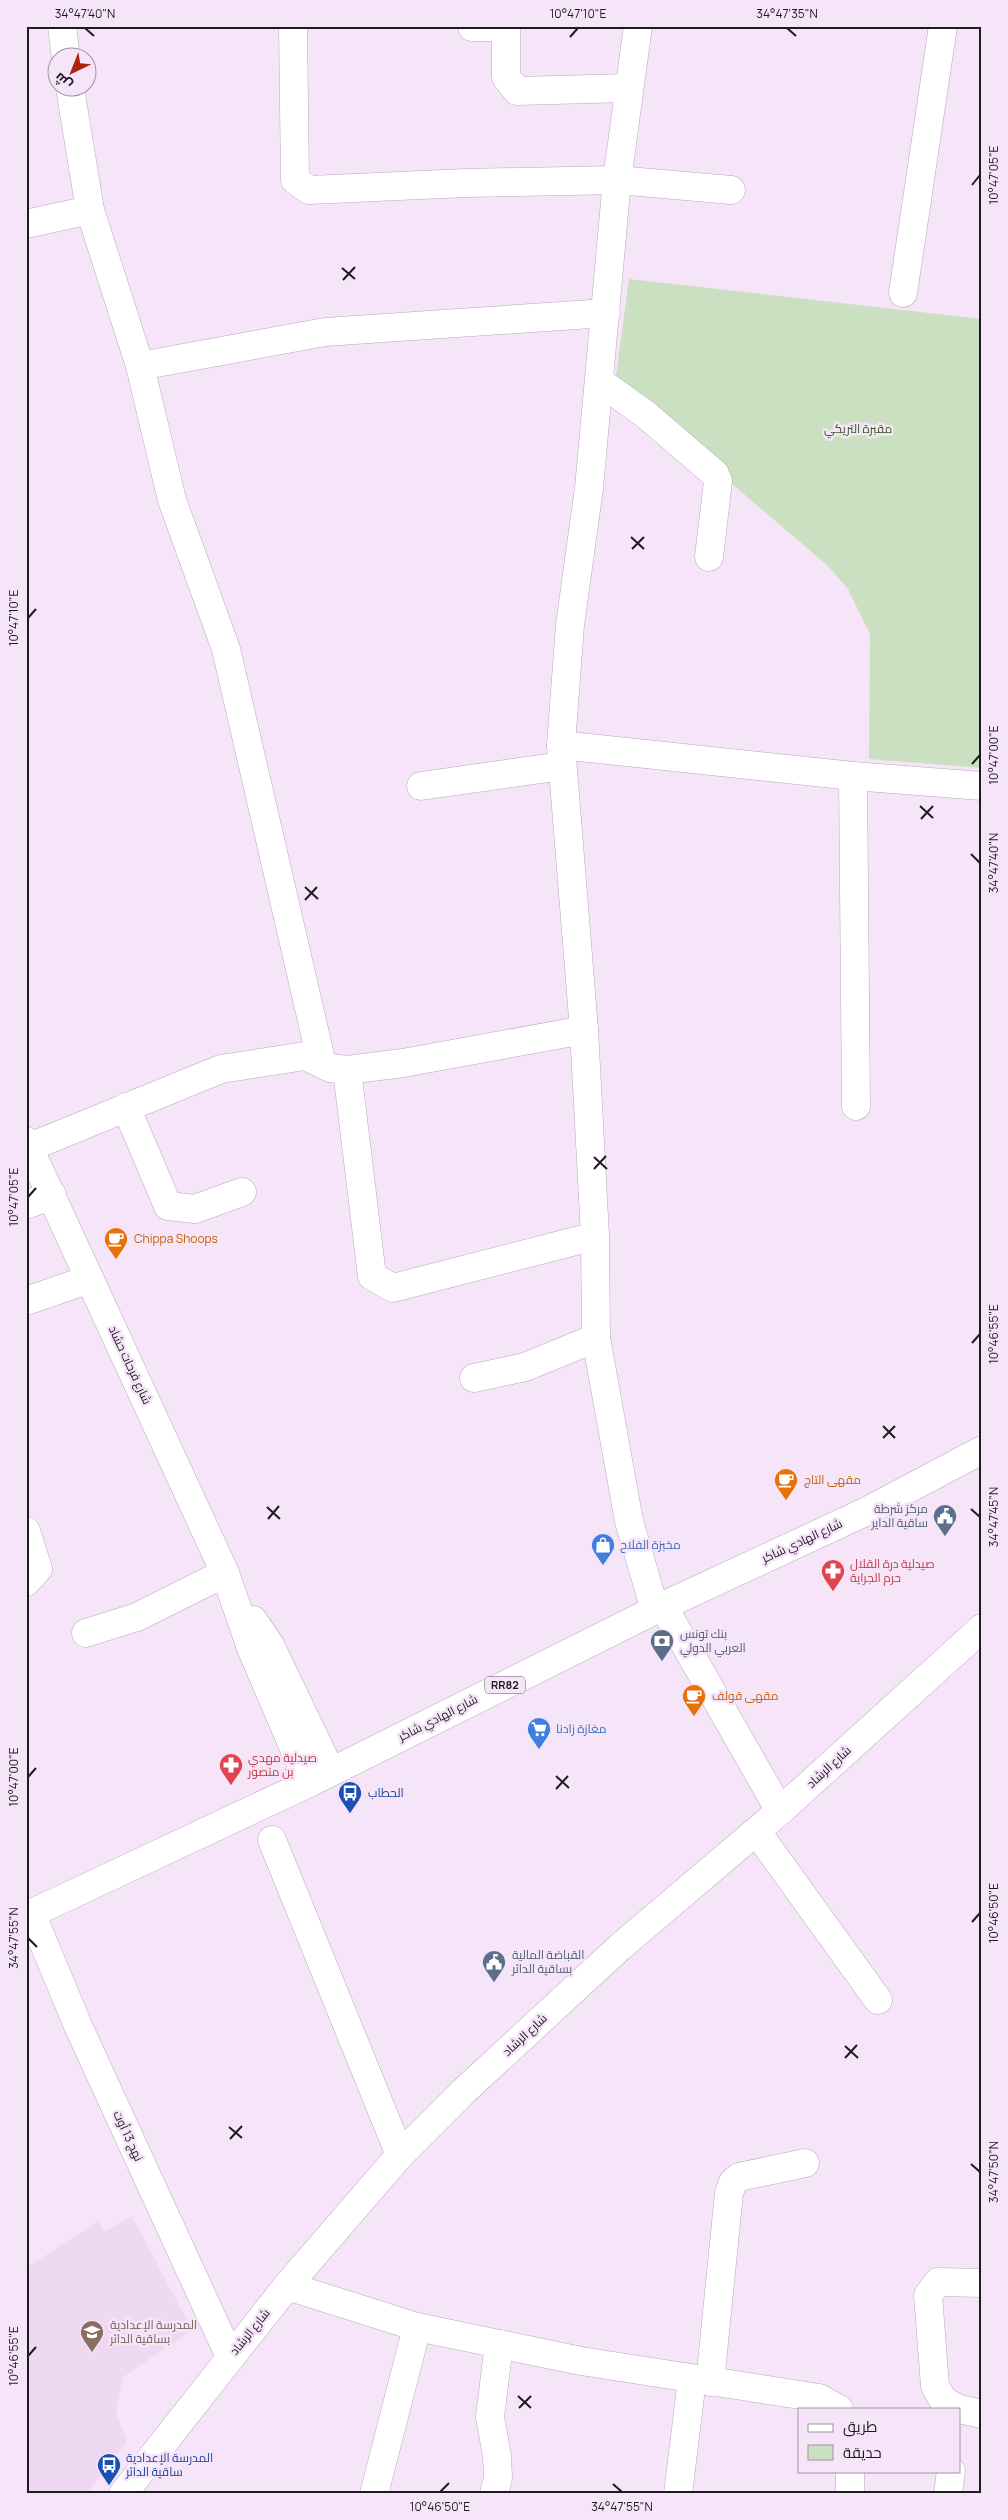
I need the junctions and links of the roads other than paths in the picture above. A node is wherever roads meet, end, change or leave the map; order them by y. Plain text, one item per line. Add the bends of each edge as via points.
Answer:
1 (62, 26) edge
2 (292, 26) edge
3 (472, 26) edge
4 (638, 26) edge
5 (943, 26) edge
6 (65, 48) edge
7 (628, 88) junction
8 (72, 98) edge
9 (617, 180) junction
10 (731, 190) dead end
11 (90, 210) junction
12 (26, 224) edge
13 (903, 293) dead end
14 (606, 313) junction
15 (140, 366) junction
16 (599, 381) junction
17 (709, 557) dead end
18 (561, 756) junction
19 (853, 776) junction
20 (421, 786) dead end
21 (982, 786) edge
22 (584, 1030) junction
23 (334, 1067) junction
24 (856, 1106) dead end
25 (126, 1107) junction
26 (28, 1144) edge
27 (242, 1192) dead end
28 (52, 1195) junction
29 (26, 1205) edge
30 (595, 1236) junction
31 (90, 1279) junction
32 (26, 1301) edge
33 (596, 1338) junction
34 (474, 1378) dead end
35 (982, 1450) edge
36 (26, 1530) edge
37 (229, 1581) junction
38 (26, 1582) edge
39 (659, 1608) junction
40 (982, 1628) edge
41 (86, 1633) dead end
42 (320, 1778) junction
43 (780, 1811) junction
44 (757, 1832) junction
45 (272, 1840) dead end
46 (29, 1915) edge
47 (878, 2000) dead end
48 (400, 2155) junction
49 (805, 2163) dead end
50 (982, 2283) edge
51 (287, 2286) junction
52 (417, 2328) junction
53 (499, 2344) junction
54 (230, 2357) junction
55 (701, 2381) junction
56 (838, 2408) edge
57 (956, 2408) edge
58 (960, 2410) edge
59 (982, 2414) edge
60 (850, 2472) edge
61 (951, 2472) edge
62 (123, 2494) edge
63 (374, 2494) edge
64 (494, 2494) edge
65 (678, 2494) edge
66 (850, 2494) edge
67 (948, 2494) edge

1 - 6 street
2 - 9 street via 295,180 309,190
3 - 7 street via 506,27 506,77 517,91
4 - 7 street
5 - 13 street
7 - 9 street
8 - 11 street
9 - 10 street
9 - 14 street
11 - 12 street
11 - 15 street
14 - 15 street via 325,332
14 - 16 street
15 - 23 street via 172,500 226,649
16 - 17 street via 645,414 715,474 718,481
16 - 18 street via 589,488 570,625
18 - 19 street
18 - 20 street
18 - 22 street
19 - 21 street
19 - 24 street
22 - 23 street via 403,1063
22 - 30 street
23 - 25 street via 305,1056 221,1069
23 - 30 street via 372,1276 393,1288
25 - 26 street
25 - 27 street via 168,1206 194,1208
26 - 28 street, شارع فرحات حشاد
28 - 29 street
28 - 31 street, شارع فرحات حشاد
30 - 33 street
31 - 32 street
31 - 37 street, شارع فرحات حشاد
33 - 34 street via 525,1367
33 - 39 street via 629,1521
35 - 39 street, شارع الهادي شاكر / RR82 via 863,1513
36 - 38 street via 38,1569
37 - 41 street
37 - 42 street, شارع فرحات حشاد via 270,1645
39 - 42 street, شارع الهادي شاكر / RR82
39 - 43 street
40 - 43 street, شارع الرشاد
42 - 46 street, شارع الهادي شاكر / RR82
43 - 44 street, شارع الرشاد
44 - 47 street
44 - 48 street, شارع الرشاد via 620,1947 464,2091
45 - 48 street
46 - 54 street, نهج 13 أوت
48 - 51 street, شارع الرشاد
49 - 55 street via 739,2177 733,2182
50 - 57 street via 938,2282 928,2295 934,2386 943,2400
51 - 52 street
51 - 54 street, شارع الرشاد
52 - 53 street
52 - 63 street
53 - 55 street
53 - 64 street via 490,2417 497,2456 498,2478
54 - 62 street, شارع الرشاد
55 - 56 street via 819,2398
55 - 65 street
58 - 59 street
60 - 66 street
61 - 67 street

